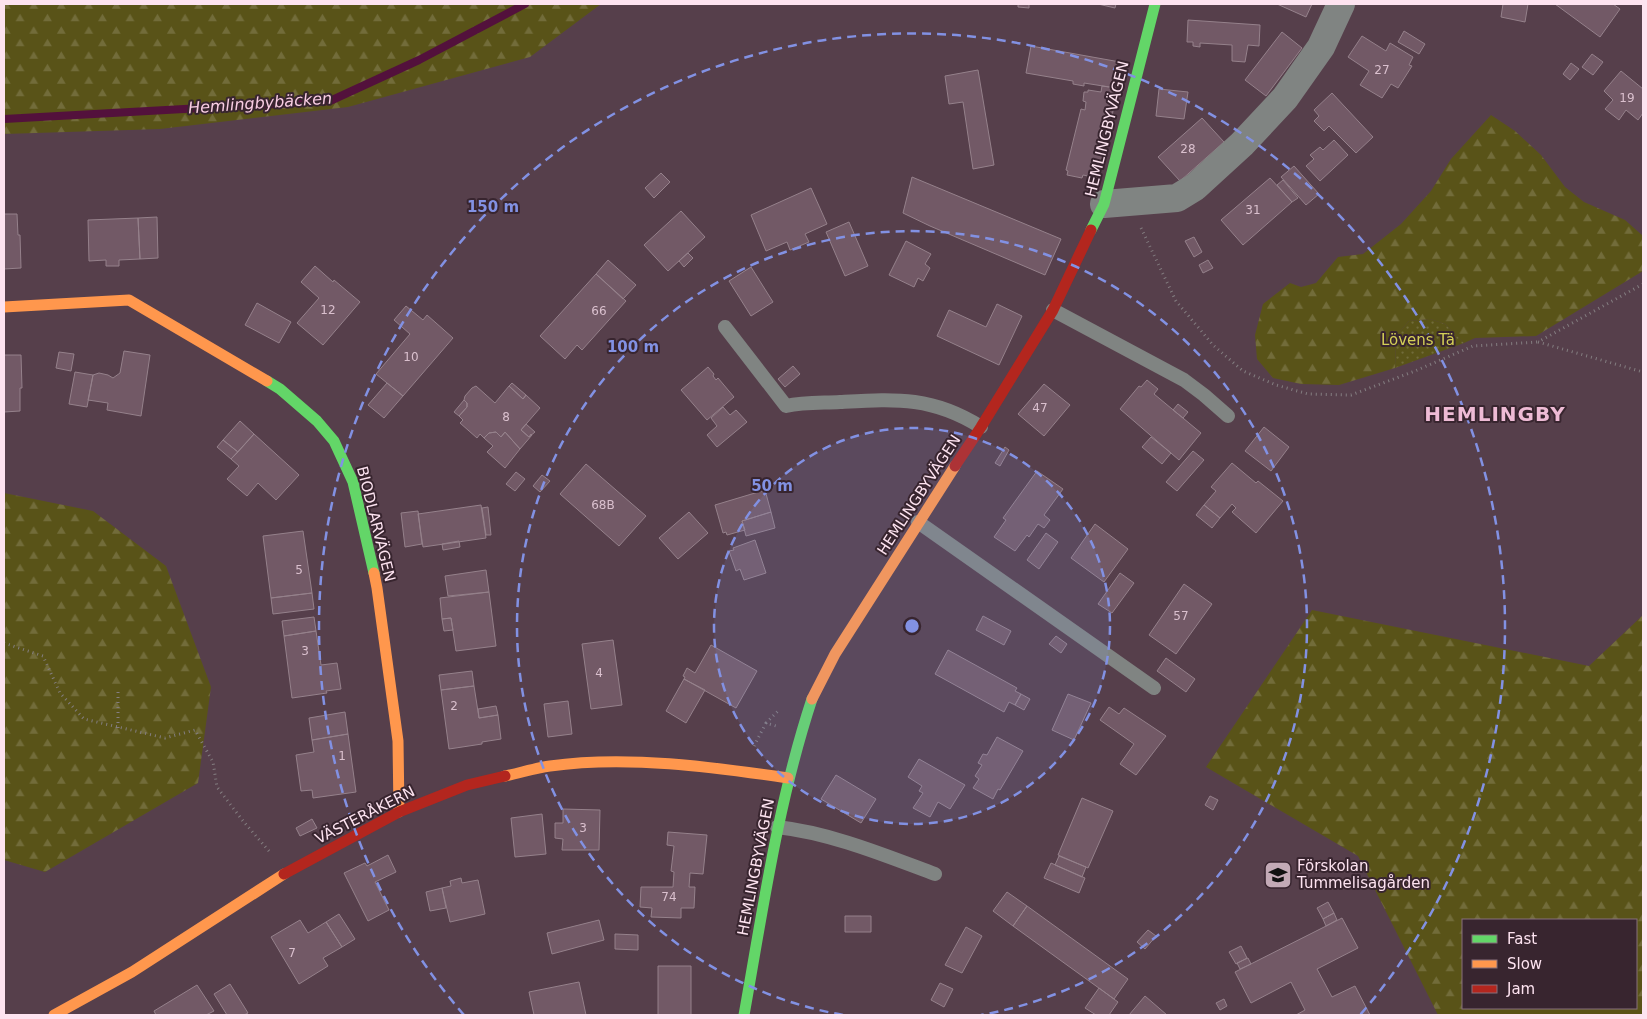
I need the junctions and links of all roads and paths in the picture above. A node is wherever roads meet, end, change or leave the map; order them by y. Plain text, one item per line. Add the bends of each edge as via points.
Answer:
1 (1155, 4) edge
2 (1341, 4) edge
3 (1117, 204) junction
4 (1643, 284) edge
5 (4, 308) edge
6 (1053, 310) junction
7 (725, 327) dead end
8 (1538, 342) junction
9 (1643, 372) edge
10 (1228, 416) dead end
11 (981, 426) junction
12 (918, 522) junction
13 (4, 643) edge
14 (118, 688) dead end
15 (1154, 688) dead end
16 (118, 728) junction
17 (788, 778) junction
18 (399, 812) junction
19 (777, 827) junction
20 (288, 872) junction
21 (935, 874) dead end
22 (54, 1015) edge
23 (744, 1015) edge

1 - 3 street, HEMLINGBYVÄGEN
2 - 3 street via 1321,47 1285,98 1195,187 1176,198
3 - 6 street, HEMLINGBYVÄGEN
3 - 8 path via 1176,301 1213,345 1243,372 1276,385 1308,394 1351,395 1473,346
4 - 8 path
5 - 18 street, BIODLARVÄGEN via 129,300 280,389 317,421 334,441 353,482 378,588 398,741
6 - 10 lane via 1184,380
6 - 11 street, HEMLINGBYVÄGEN
7 - 11 lane via 786,406 882,399 911,401 944,408
8 - 9 path
11 - 12 street, HEMLINGBYVÄGEN
12 - 15 lane
12 - 17 street, HEMLINGBYVÄGEN via 835,654 812,699
13 - 16 path via 43,656 60,693 84,720
14 - 16 path
16 - 20 path via 164,738 195,730 214,762 218,787
17 - 18 street, VÄSTERÅKERN via 624,761 550,766 467,785
17 - 19 street, HEMLINGBYVÄGEN
18 - 20 street, VÄSTERÅKERN
19 - 21 lane via 877,852
19 - 23 street, HEMLINGBYVÄGEN
20 - 22 street, VÄSTERÅKERN via 132,972

